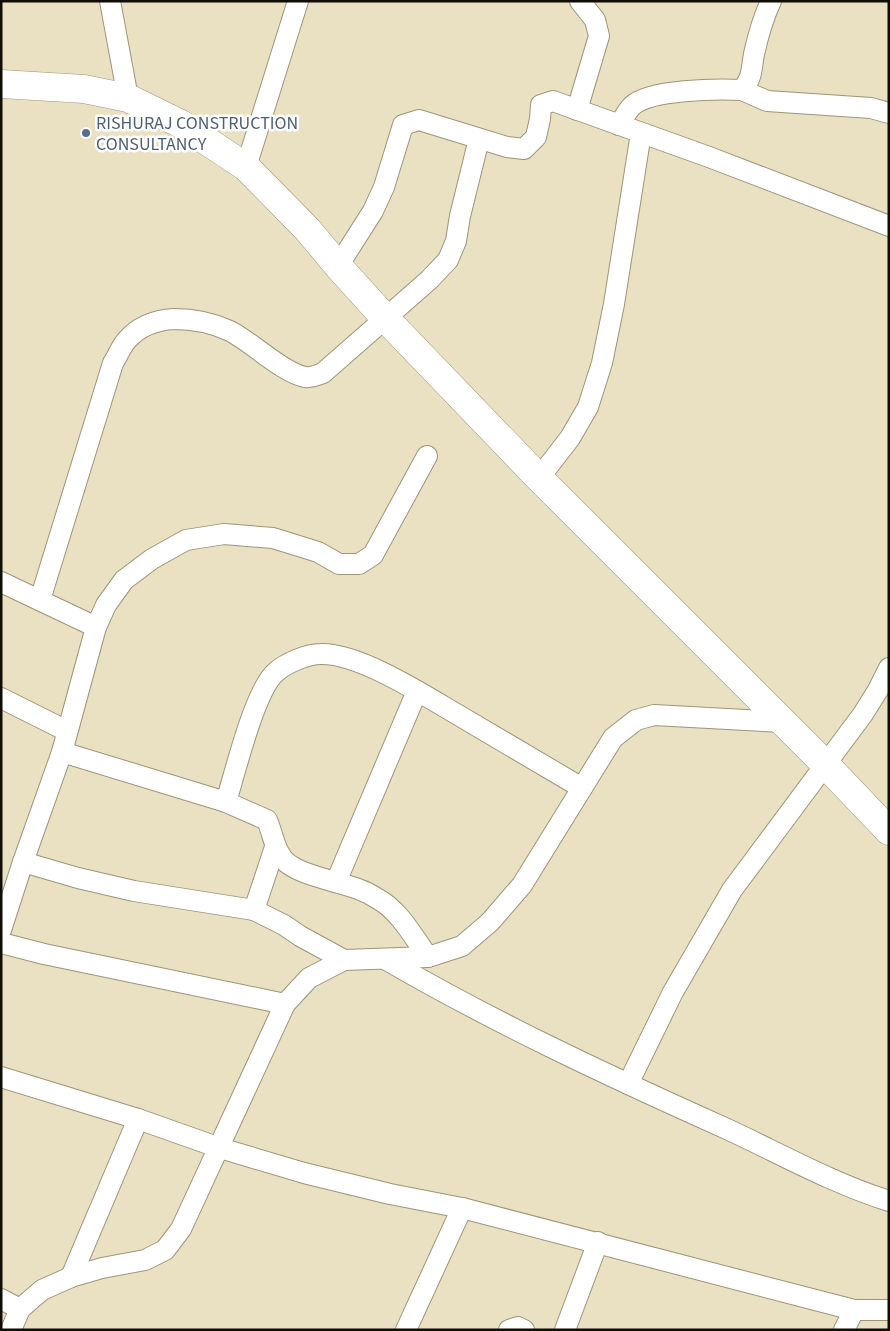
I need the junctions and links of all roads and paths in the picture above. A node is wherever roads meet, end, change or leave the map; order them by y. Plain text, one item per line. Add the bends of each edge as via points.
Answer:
1 (110, 1) edge
2 (298, 1) edge
3 (580, 1) edge
4 (771, 1) edge
5 (1, 84) edge
6 (742, 90) junction
7 (128, 98) junction
8 (577, 110) junction
9 (889, 113) edge
10 (619, 125) junction
11 (641, 133) junction
12 (479, 139) junction
13 (246, 167) junction
14 (889, 226) edge
15 (338, 266) junction
16 (385, 318) junction
17 (427, 456) dead end
18 (539, 478) junction
19 (1, 582) edge
20 (40, 600) junction
21 (96, 628) junction
22 (889, 668) edge
23 (417, 691) junction
24 (1, 698) edge
25 (782, 722) junction
26 (67, 731) junction
27 (62, 752) junction
28 (825, 764) junction
29 (582, 788) junction
30 (226, 802) junction
31 (889, 831) edge
32 (275, 847) junction
33 (23, 862) junction
34 (336, 882) junction
35 (254, 910) junction
36 (1, 930) edge
37 (1, 943) edge
38 (428, 957) junction
39 (385, 959) junction
40 (344, 960) junction
41 (285, 1004) junction
42 (1, 1077) edge
43 (628, 1084) junction
44 (138, 1119) junction
45 (220, 1148) junction
46 (889, 1201) edge
47 (462, 1208) junction
48 (598, 1242) junction
49 (71, 1277) junction
50 (1, 1299) edge
51 (20, 1310) junction
52 (854, 1310) junction
53 (889, 1310) edge
54 (11, 1330) edge
55 (406, 1330) edge
56 (509, 1330) edge
57 (524, 1330) edge
58 (565, 1330) edge
59 (844, 1330) edge

1 - 7 street
2 - 13 street
3 - 8 street via 595,20 599,36
4 - 6 street via 759,34 749,81
5 - 7 highway via 84,89
6 - 9 street via 768,101 871,108
6 - 10 street via 658,95 632,106
7 - 13 highway via 181,124
8 - 10 street
8 - 12 street via 553,101 541,105 536,136 524,149
10 - 11 street
11 - 14 street
11 - 18 street via 614,304 599,372 588,408
12 - 15 street via 419,120 403,125 384,187
12 - 16 street via 456,241 448,260
13 - 15 highway via 308,230
15 - 16 highway
16 - 18 highway
16 - 20 street via 323,374 307,378 289,371 244,339 211,324 187,319 162,320 142,328 126,340 113,363
17 - 21 street via 373,555 358,564 339,564 318,552 273,538 224,534 186,540 124,580 106,605
18 - 25 highway
19 - 20 street
20 - 21 street
21 - 26 street
22 - 28 street via 863,714
23 - 29 street
23 - 30 street via 345,657 321,654 303,657 275,672 258,697
23 - 34 street
24 - 26 street
25 - 28 highway
25 - 29 street via 654,715 636,720 614,738
26 - 27 street
27 - 30 street
27 - 33 street
28 - 31 highway
28 - 43 street via 732,890 673,992
29 - 38 street via 522,885 490,922 462,946
30 - 32 street via 267,820
32 - 34 street via 284,861 301,871
32 - 35 street
33 - 35 street via 134,891
33 - 36 street
34 - 38 street via 380,900 397,915
35 - 40 street
37 - 41 street
38 - 39 street
39 - 40 street
39 - 43 street via 498,1021
40 - 41 street via 310,978
41 - 45 street
42 - 44 street
43 - 46 street via 815,1172
44 - 45 street
44 - 49 street
45 - 47 street via 304,1173
45 - 49 street via 181,1229 165,1250 145,1260
47 - 48 street
47 - 55 street
48 - 52 street
48 - 58 street
49 - 51 street via 42,1290
50 - 51 street
51 - 54 street
52 - 53 street
52 - 59 street
56 - 57 street via 518,1327

